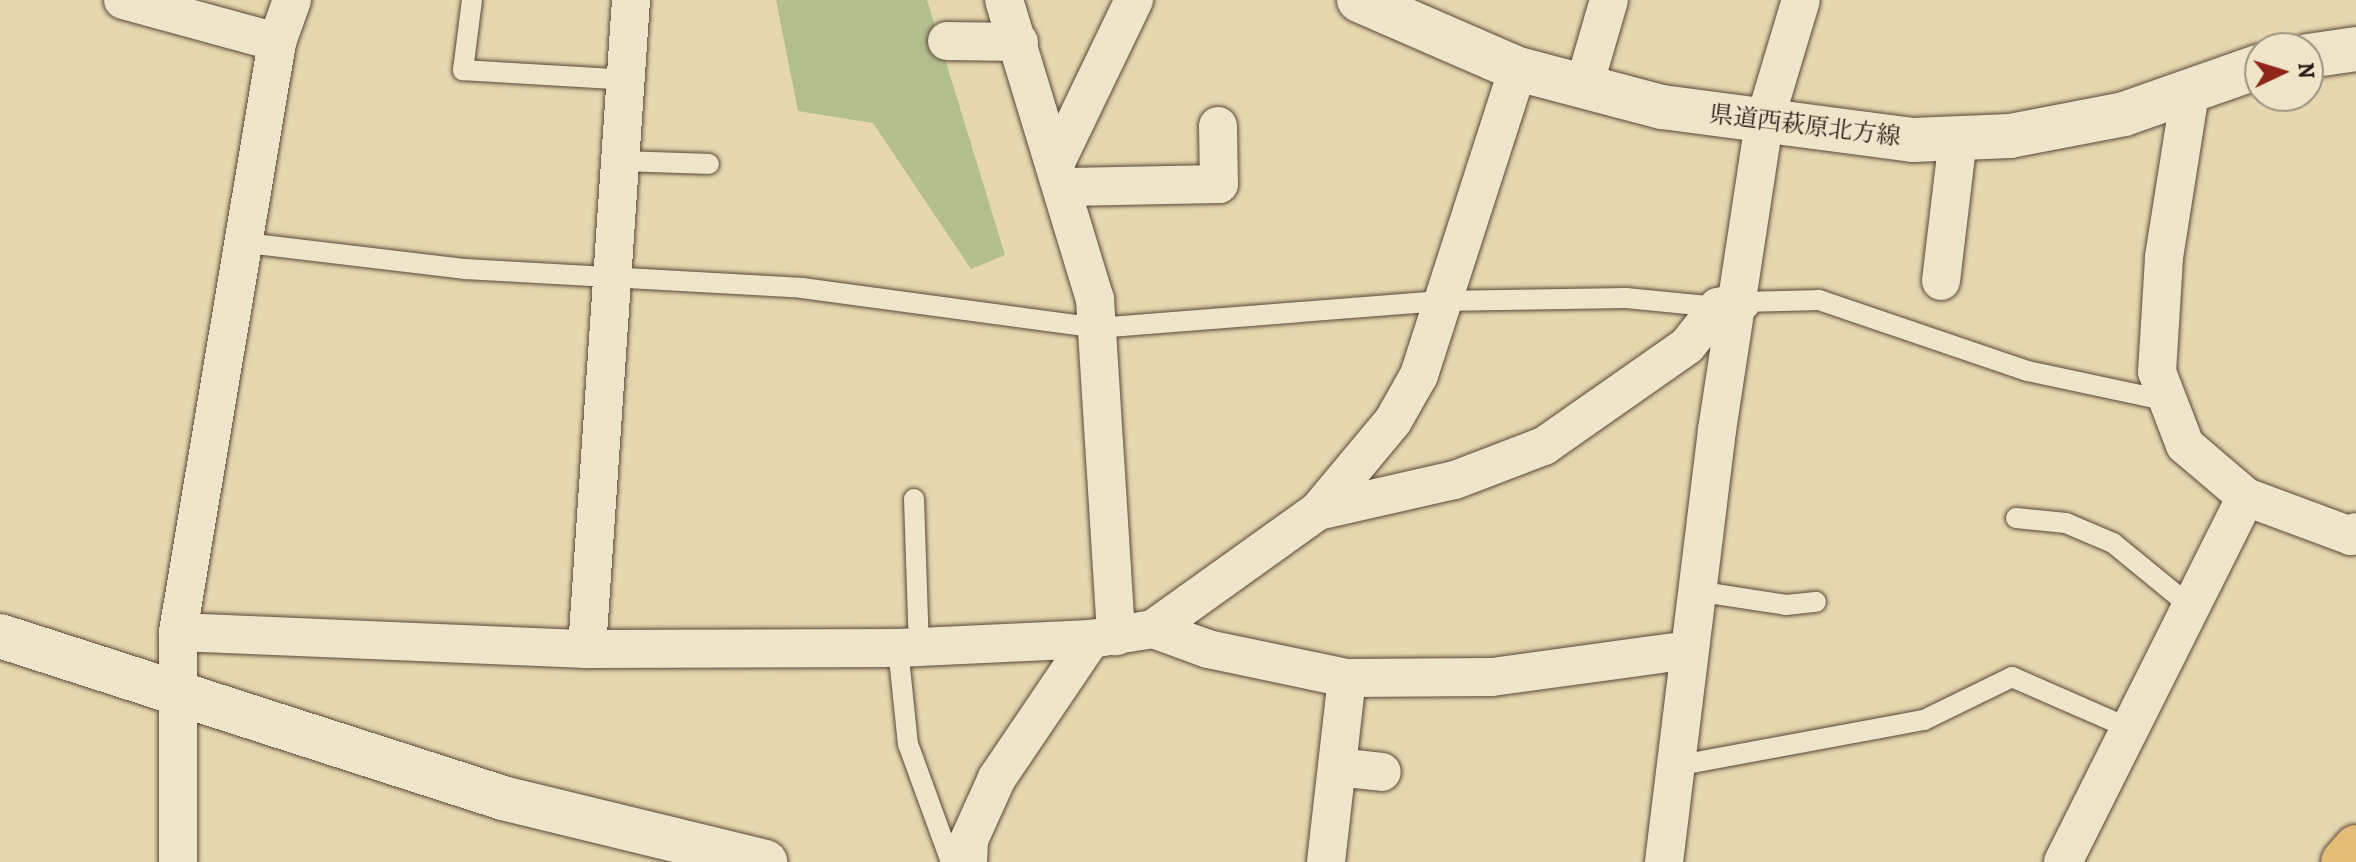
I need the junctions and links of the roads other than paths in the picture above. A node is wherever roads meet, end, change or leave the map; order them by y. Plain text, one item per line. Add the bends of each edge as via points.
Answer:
1 (123, 0) edge
2 (292, 0) edge
3 (472, 0) edge
4 (631, 0) edge
5 (1004, 0) edge
6 (1134, 0) edge
7 (1609, 0) edge
8 (1801, 0) edge
9 (1369, 2) edge
10 (947, 41) dead end
11 (277, 42) junction
12 (1019, 42) junction
13 (2356, 49) edge
14 (2324, 54) edge
15 (1518, 69) junction
16 (2244, 72) edge
17 (629, 80) junction
18 (1584, 86) junction
19 (2190, 93) junction
20 (1764, 123) junction
21 (1218, 126) dead end
22 (1958, 138) junction
23 (623, 161) junction
24 (709, 164) dead end
25 (1061, 173) junction
26 (247, 243) junction
27 (615, 275) junction
28 (1941, 281) dead end
29 (1441, 301) junction
30 (1729, 304) junction
31 (1097, 328) junction
32 (2168, 401) junction
33 (2246, 497) junction
34 (914, 499) dead end
35 (1318, 511) junction
36 (2016, 518) dead end
37 (2356, 532) edge
38 (1696, 591) junction
39 (1816, 602) dead end
40 (2190, 606) junction
41 (1153, 629) junction
42 (178, 632) junction
43 (0, 636) edge
44 (1104, 638) junction
45 (908, 648) junction
46 (587, 649) junction
47 (1689, 650) junction
48 (1347, 678) junction
49 (176, 694) junction
50 (2131, 729) junction
51 (1675, 766) junction
52 (1337, 767) junction
53 (1382, 772) dead end
54 (2356, 847) edge
55 (178, 862) edge
56 (765, 862) edge
57 (951, 862) edge
58 (968, 862) edge
59 (1326, 862) edge
60 (1664, 862) edge
61 (2063, 862) edge
62 (2343, 862) edge

1 - 11 street
2 - 11 street
3 - 17 lane via 463,70
4 - 17 street
5 - 12 street
6 - 25 street
7 - 18 street
8 - 20 street
9 - 15 main road, 県道西萩原北方線
10 - 12 street
11 - 26 street
12 - 25 street
13 - 14 main road
15 - 18 main road, 県道西萩原北方線
15 - 29 street
16 - 19 main road, 県道西萩原北方線
17 - 23 street
18 - 20 main road, 県道西萩原北方線
19 - 22 main road, 県道西萩原北方線 via 2124,114
19 - 32 street via 2164,258 2157,372
20 - 22 main road, 県道西萩原北方線 via 1913,140
20 - 30 street
21 - 25 street via 1219,184
22 - 28 street
23 - 24 lane
23 - 27 street
25 - 31 street
26 - 27 lane via 372,261
26 - 42 street
27 - 31 lane via 802,288
27 - 46 street
29 - 30 lane via 1626,298
29 - 31 lane
29 - 35 street via 1419,375 1393,421
30 - 32 lane via 1819,300 2028,371
30 - 35 street via 1687,346 1544,446 1455,480
30 - 38 street
31 - 44 street
32 - 33 street via 2185,445
33 - 37 street via 2351,536
33 - 40 street
34 - 45 lane
35 - 41 street
36 - 40 lane via 2066,523 2113,543
38 - 39 lane via 1786,605
38 - 47 street
40 - 50 street
41 - 44 street
41 - 48 street via 1208,649
42 - 46 street
42 - 49 street
43 - 49 main road
44 - 45 street
44 - 58 street via 997,778 969,840
45 - 46 street
45 - 57 lane via 908,744
47 - 48 street via 1492,677
47 - 51 street
48 - 52 street
49 - 55 street
49 - 56 main road via 503,798
50 - 51 lane via 2012,677 1924,720
50 - 61 street
51 - 60 street
52 - 53 street
52 - 59 street
54 - 62 main road

